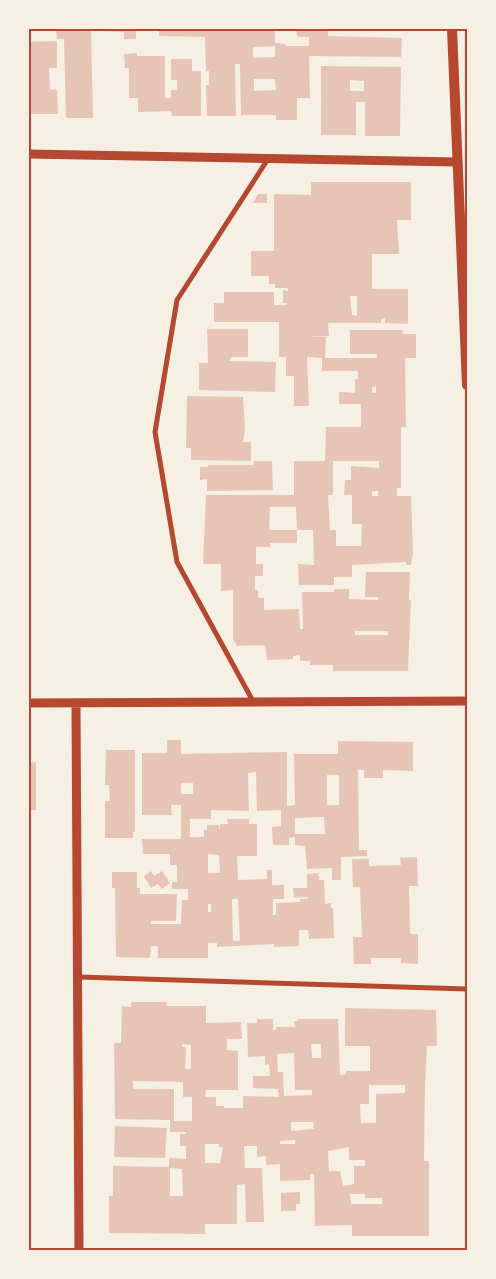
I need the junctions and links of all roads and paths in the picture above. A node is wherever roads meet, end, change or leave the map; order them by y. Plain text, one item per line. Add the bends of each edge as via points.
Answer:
1 (452, 29) edge
2 (29, 154) edge
3 (268, 159) junction
4 (457, 162) junction
5 (466, 340) edge
6 (467, 385) edge
7 (467, 701) edge
8 (29, 703) edge
9 (254, 703) junction
10 (76, 704) junction
11 (78, 977) junction
12 (467, 990) edge
13 (79, 1250) edge

1 - 4 main road
2 - 3 street
3 - 4 street
3 - 9 street via 177,300 155,432 177,562
4 - 5 main road
5 - 6 main road
7 - 9 street
8 - 10 street
9 - 10 street
10 - 11 street
11 - 12 street
11 - 13 street

